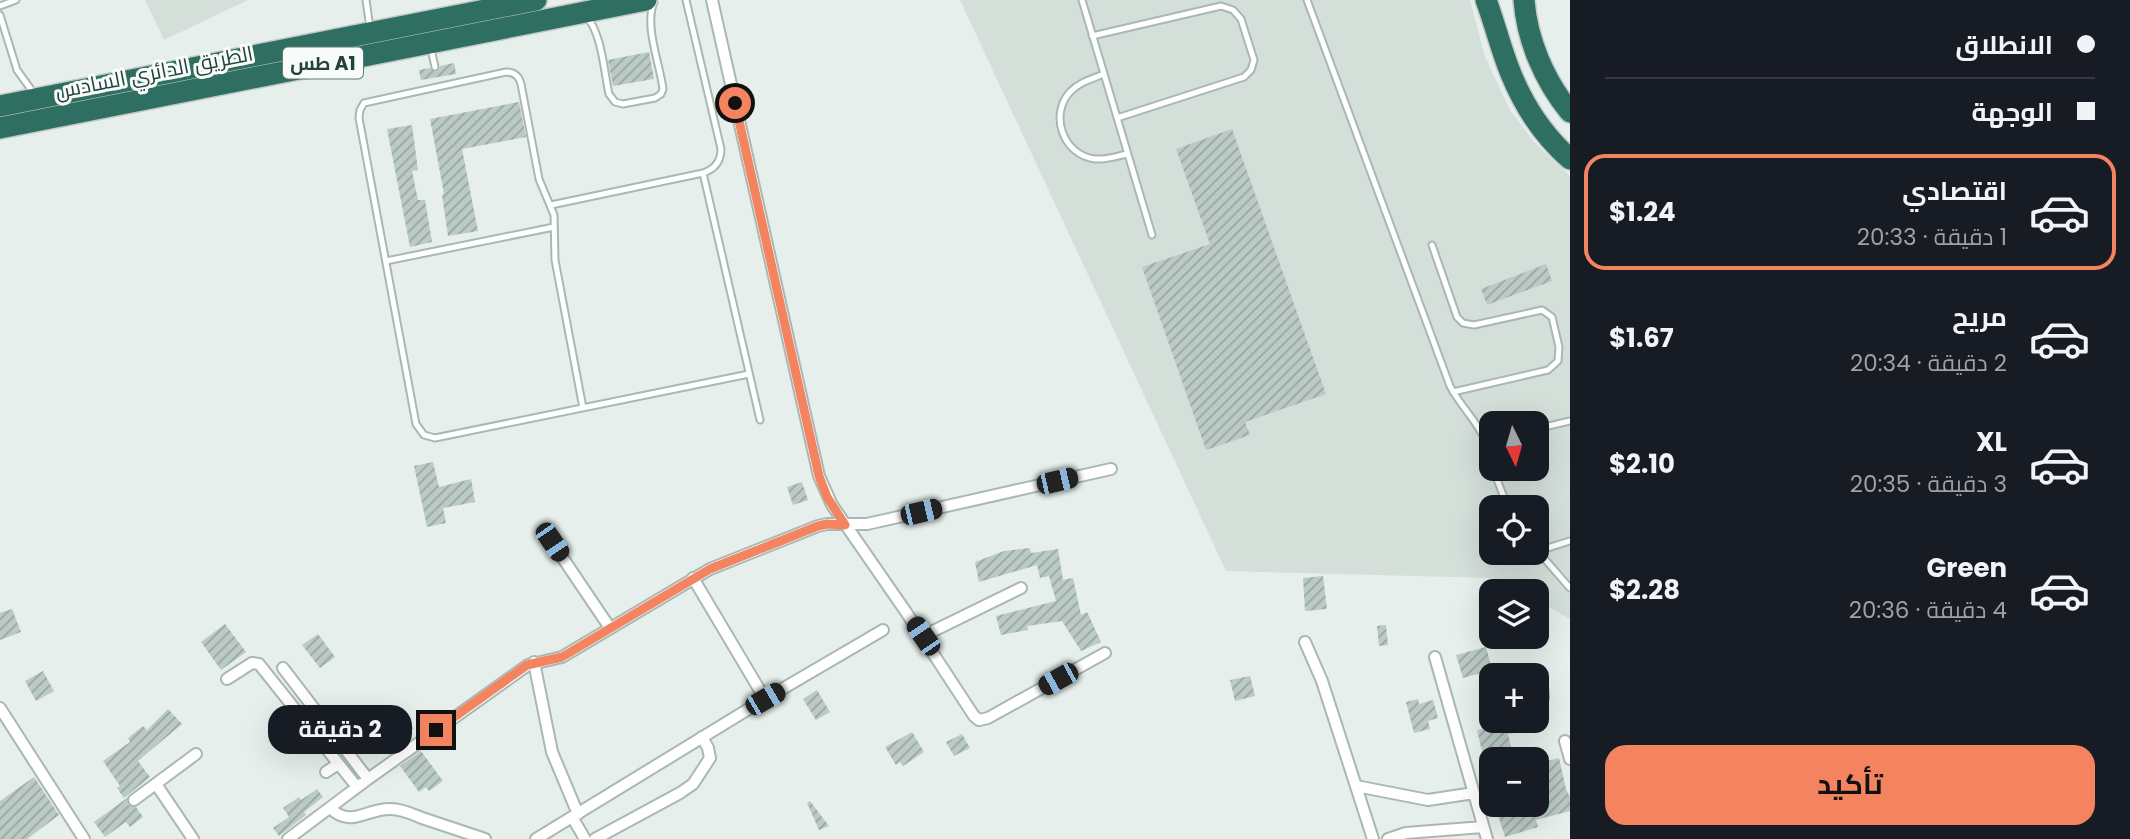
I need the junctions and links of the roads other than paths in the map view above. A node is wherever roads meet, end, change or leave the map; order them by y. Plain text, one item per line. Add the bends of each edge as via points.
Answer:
1 (16, 0) edge
2 (366, 0) edge
3 (646, 0) edge
4 (655, 0) edge
5 (686, 0) edge
6 (712, 0) edge
7 (1082, 0) edge
8 (1307, 0) edge
9 (1486, 0) edge
10 (1524, 0) edge
11 (0, 6) edge
12 (518, 8) edge
13 (581, 13) junction
14 (0, 15) edge
15 (5, 33) junction
16 (371, 33) junction
17 (1092, 36) junction
18 (0, 38) edge
19 (430, 42) junction
20 (435, 67) dead end
21 (1104, 74) junction
22 (438, 77) dead end
23 (439, 86) junction
24 (38, 99) junction
25 (0, 106) edge
26 (1570, 111) edge
27 (1116, 118) junction
28 (0, 128) edge
29 (1127, 154) junction
30 (1570, 159) edge
31 (703, 173) junction
32 (551, 205) junction
33 (554, 228) junction
34 (1152, 235) dead end
35 (1432, 245) dead end
36 (386, 261) junction
37 (749, 374) junction
38 (1453, 392) junction
39 (583, 408) junction
40 (760, 420) dead end
41 (1570, 421) edge
42 (1479, 426) edge
43 (1549, 426) edge
44 (1111, 469) dead end
45 (845, 525) junction
46 (1570, 541) edge
47 (552, 542) dead end
48 (1549, 547) edge
49 (1549, 563) edge
50 (692, 578) junction
51 (1570, 587) edge
52 (1021, 588) dead end
53 (610, 628) junction
54 (883, 630) dead end
55 (923, 636) junction
56 (1305, 642) dead end
57 (1105, 653) dead end
58 (1435, 657) dead end
59 (534, 662) junction
60 (283, 668) dead end
61 (227, 679) dead end
62 (765, 699) junction
63 (0, 708) edge
64 (702, 737) junction
65 (1565, 741) dead end
66 (196, 754) dead end
67 (1570, 759) edge
68 (338, 764) junction
69 (326, 772) dead end
70 (368, 779) junction
71 (156, 784) junction
72 (1356, 786) junction
73 (357, 787) junction
74 (1474, 793) junction
75 (134, 800) dead end
76 (330, 808) junction
77 (575, 815) junction
78 (1483, 827) junction
79 (83, 839) edge
80 (194, 839) edge
81 (288, 839) edge
82 (485, 839) edge
83 (536, 839) edge
84 (585, 839) edge
85 (595, 839) edge
86 (1373, 839) edge
87 (1388, 839) edge
88 (1487, 839) edge

1 - 11 lane
2 - 16 lane
3 - 13 highway, الطريق الدائري السادس / طس A1
4 - 13 lane via 650,17 663,92 623,104 610,97 594,27
5 - 31 lane via 721,149 718,163
6 - 45 street via 819,476
7 - 17 lane
8 - 38 lane
9 - 30 highway via 1518,91 1540,127
10 - 26 highway via 1539,62
12 - 13 highway, الطريق الدائري السادس / طس A1
12 - 16 highway, الطريق الدائري السادس / طس A1
12 - 19 highway, الطريق الدائري السادس / طس A1
14 - 15 lane
15 - 18 lane
15 - 24 lane via 17,70
16 - 24 highway, الطريق الدائري السادس / طس A1
17 - 21 lane
17 - 27 lane via 1221,6 1241,19 1253,54 1253,65 1244,77
19 - 20 lane
19 - 28 highway, الطريق الدائري السادس / طس A1
21 - 27 lane
21 - 29 lane via 1068,95 1060,125 1069,144 1086,157
22 - 23 lane
23 - 32 lane via 506,72 518,77 539,179
23 - 36 lane via 368,101 360,110
24 - 25 highway, الطريق الدائري السادس / طس A1
27 - 29 lane
29 - 34 lane
31 - 32 lane
31 - 37 lane
32 - 33 lane
33 - 36 lane
33 - 39 lane via 555,260
35 - 38 lane via 1459,321 1470,326 1542,310 1552,317 1559,347 1558,361 1548,370
36 - 39 lane via 416,424 424,435 435,438
37 - 39 lane
37 - 40 lane
38 - 42 lane
41 - 43 lane
44 - 45 street via 867,524
45 - 50 street via 818,526
45 - 55 street
46 - 48 lane
47 - 53 street
49 - 51 lane
50 - 53 street
50 - 62 street
52 - 55 street
53 - 59 street via 562,657
54 - 62 street
55 - 57 street via 974,716 982,720
56 - 72 street
58 - 74 street
59 - 70 street
59 - 77 street via 552,752
60 - 70 street
61 - 68 street via 259,664
62 - 64 street
63 - 79 street
64 - 77 street
64 - 85 street via 710,758 693,784
65 - 67 street
66 - 71 street
68 - 69 street
68 - 73 street
70 - 73 street
71 - 75 street
71 - 80 street
72 - 74 street via 1428,800
72 - 86 street
73 - 76 street
74 - 78 street
76 - 81 street
76 - 82 street via 349,818 398,810
77 - 83 street
77 - 84 street
78 - 87 street via 1406,833
78 - 88 street

